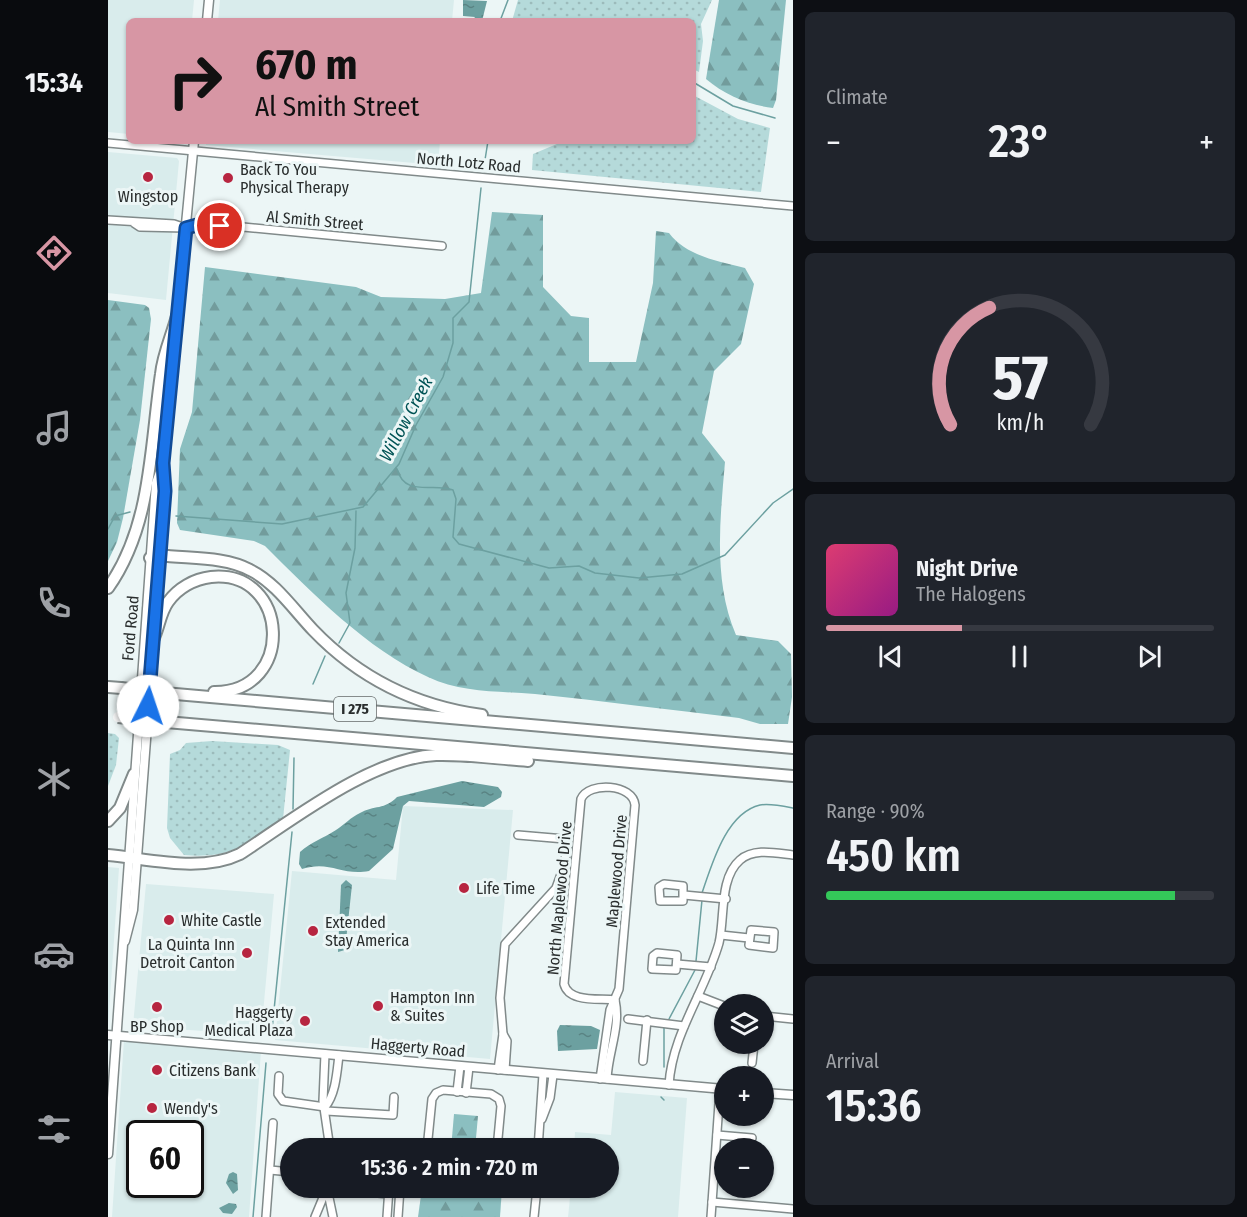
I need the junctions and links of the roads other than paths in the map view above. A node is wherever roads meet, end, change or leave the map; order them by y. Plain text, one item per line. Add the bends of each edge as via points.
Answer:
1 (209, 0) edge
2 (207, 18) edge
3 (108, 143) edge
4 (126, 144) edge
5 (137, 144) edge
6 (194, 146) edge
7 (792, 206) edge
8 (108, 220) edge
9 (186, 228) junction
10 (442, 246) dead end
11 (177, 316) junction
12 (155, 557) junction
13 (108, 588) edge
14 (153, 640) junction
15 (108, 687) edge
16 (168, 694) junction
17 (113, 717) edge
18 (546, 729) junction
19 (792, 748) edge
20 (558, 757) junction
21 (134, 774) junction
22 (792, 776) edge
23 (584, 793) joint
24 (108, 821) edge
25 (518, 835) dead end
26 (108, 855) edge
27 (792, 855) edge
28 (133, 858) junction
29 (684, 895) dead end
30 (726, 899) junction
31 (721, 935) junction
32 (749, 938) dead end
33 (677, 964) dead end
34 (711, 967) junction
35 (698, 996) junction
36 (615, 1000) junction
37 (714, 1002) edge
38 (774, 1017) edge
39 (628, 1019) dead end
40 (792, 1019) edge
41 (647, 1020) junction
42 (684, 1026) junction
43 (113, 1035) edge
44 (325, 1054) junction
45 (753, 1054) edge
46 (339, 1055) junction
47 (643, 1061) dead end
48 (752, 1063) dead end
49 (464, 1067) junction
50 (502, 1070) junction
51 (543, 1074) junction
52 (553, 1075) junction
53 (279, 1076) dead end
54 (604, 1079) junction
55 (669, 1085) junction
56 (714, 1088) edge
57 (457, 1092) junction
58 (466, 1093) junction
59 (774, 1094) edge
60 (792, 1095) edge
61 (394, 1097) dead end
62 (325, 1109) junction
63 (541, 1122) junction
64 (273, 1123) dead end
65 (718, 1126) edge
66 (717, 1134) junction
67 (329, 1138) edge
68 (428, 1138) edge
69 (498, 1138) edge
70 (539, 1138) edge
71 (752, 1138) dead end
72 (108, 1154) edge
73 (270, 1170) junction
74 (280, 1171) edge
75 (323, 1198) edge
76 (329, 1198) edge
77 (388, 1198) edge
78 (399, 1198) edge
79 (536, 1198) edge
80 (712, 1202) junction
81 (792, 1209) edge
82 (266, 1217) edge
83 (315, 1217) edge
84 (333, 1217) edge
85 (387, 1217) edge
86 (398, 1217) edge
87 (534, 1217) edge
88 (711, 1217) edge

1 - 2 main road
3 - 4 street, North Lotz Road
5 - 6 street, North Lotz Road
6 - 7 street, North Lotz Road
6 - 9 main road, Ford Road
8 - 9 street, Al Smith Street via 140,227
9 - 10 street, Al Smith Street via 243,227
9 - 11 main road, Ford Road
11 - 12 main road, Ford Road via 163,463 165,481
11 - 13 highway via 161,371 142,514 130,551
12 - 14 main road, Ford Road
12 - 18 highway via 230,563 250,570 347,662 396,691 436,705 530,721
12 - 21 main road, Ford Road
14 - 16 highway via 169,601 183,588 205,578 222,577 244,584 258,594 271,615 273,647 266,665 255,677 225,692
14 - 28 main road, Ford Road
15 - 16 highway, I 275, bridge
16 - 18 highway, I 275
17 - 20 highway, I 275, bridge
18 - 19 highway, I 275
20 - 22 highway, I 275
20 - 28 highway via 539,762 434,755 406,761 365,776 231,858 202,863
21 - 24 highway via 120,808
21 - 28 main road, Ford Road
23 - 36 street, North Maplewood Drive via 564,984 575,997
23 - 36 street, Maplewood Drive via 594,788 626,790 635,801
25 - 50 street via 565,839 568,844 552,894 505,944 500,998 507,1041
26 - 28 highway
27 - 30 street via 758,852 744,857 730,873
28 - 43 main road, Ford Road via 133,910 125,940
29 - 30 street
30 - 31 street
31 - 32 street
31 - 34 street
33 - 34 street
34 - 35 street
35 - 37 street
35 - 42 street
36 - 54 street, Maplewood Drive via 615,1038
38 - 40 street
39 - 41 street
41 - 42 street
41 - 47 street
42 - 55 street via 671,1061
43 - 44 main road, Haggerty Road
43 - 72 main road, Ford Road
44 - 46 main road, Haggerty Road
44 - 62 street
45 - 48 street
46 - 49 main road, Haggerty Road
46 - 62 street
49 - 50 main road, Haggerty Road
49 - 57 street
49 - 58 street
50 - 51 main road, Haggerty Road
51 - 52 main road, Haggerty Road
51 - 63 street
52 - 54 main road, Haggerty Road
52 - 63 street
53 - 62 street via 278,1094 283,1101
54 - 55 main road, Haggerty Road
55 - 56 main road, Haggerty Road
57 - 58 street
57 - 68 street via 441,1090 433,1097
58 - 69 street via 491,1094 499,1099
59 - 60 main road
61 - 62 street via 393,1115
62 - 67 street
63 - 70 street
64 - 73 street
65 - 66 street
66 - 71 street
66 - 80 street
73 - 74 street
73 - 82 street
75 - 83 street
76 - 84 street
77 - 85 street
78 - 86 street
79 - 87 street
80 - 81 street
80 - 88 street

